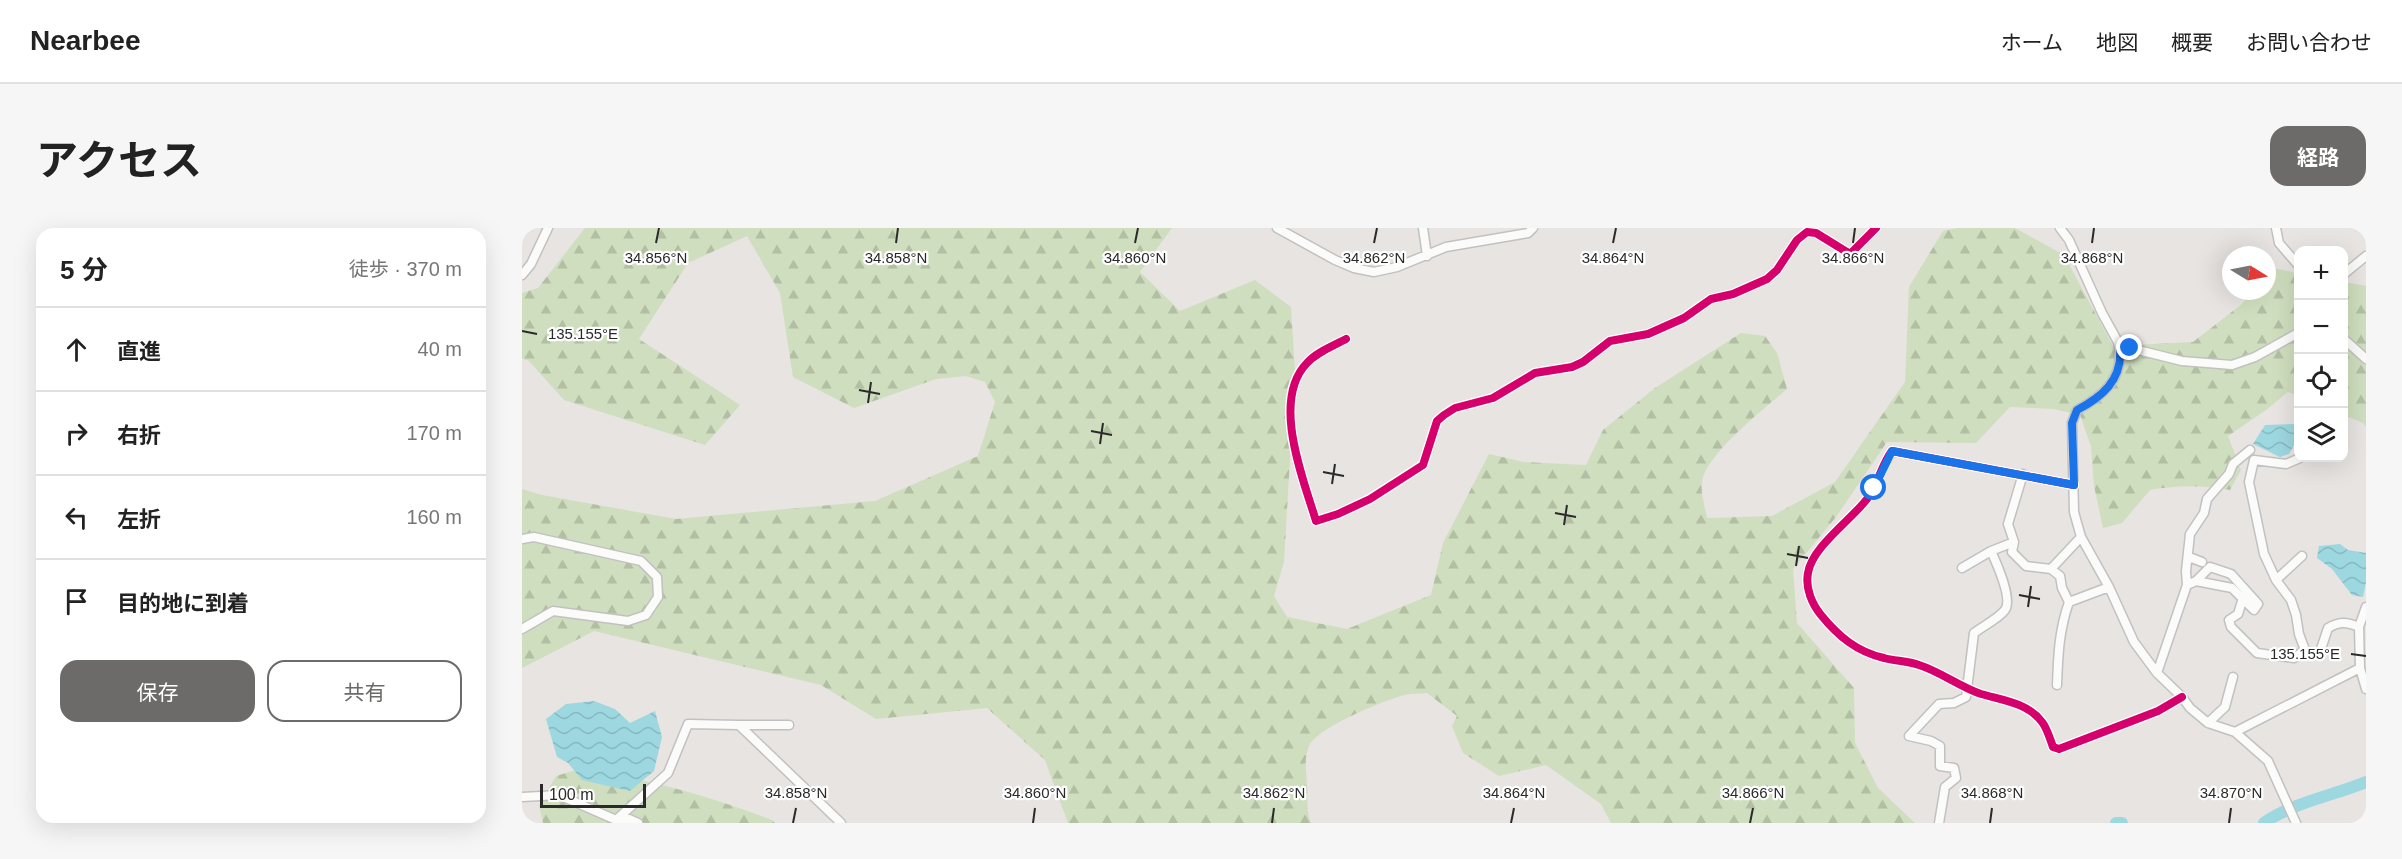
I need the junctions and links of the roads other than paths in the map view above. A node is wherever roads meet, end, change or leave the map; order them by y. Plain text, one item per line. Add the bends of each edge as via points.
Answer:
1 (548, 228) edge
2 (1276, 228) edge
3 (1423, 228) edge
4 (1533, 228) edge
5 (1876, 228) edge
6 (2060, 228) edge
7 (2276, 228) edge
8 (1427, 256) junction
9 (2366, 256) edge
10 (2294, 260) edge
11 (2348, 267) edge
12 (522, 275) edge
13 (2294, 335) edge
14 (1346, 339) dead end
15 (2348, 343) edge
16 (2120, 350) junction
17 (2366, 358) edge
18 (2250, 450) dead end
19 (2294, 461) edge
20 (2023, 474) junction
21 (2074, 485) junction
22 (2082, 537) junction
23 (522, 539) edge
24 (2014, 542) junction
25 (1991, 551) junction
26 (2302, 556) dead end
27 (2189, 557) junction
28 (2202, 562) dead end
29 (1962, 568) dead end
30 (2051, 569) junction
31 (2276, 580) junction
32 (2191, 583) junction
33 (2109, 588) junction
34 (2243, 598) junction
35 (2069, 602) junction
36 (2366, 607) edge
37 (2359, 627) junction
38 (522, 629) edge
39 (2305, 650) junction
40 (2362, 666) edge
41 (2157, 673) junction
42 (2233, 678) dead end
43 (2057, 685) dead end
44 (1968, 688) junction
45 (2366, 689) edge
46 (2182, 697) junction
47 (2208, 723) junction
48 (739, 725) junction
49 (789, 725) dead end
50 (2235, 732) junction
51 (522, 797) edge
52 (616, 820) junction
53 (638, 823) edge
54 (841, 823) edge
55 (1939, 823) edge
56 (2296, 823) edge

1 - 12 street
2 - 8 street via 1335,260 1374,272
3 - 8 street
4 - 8 street via 1528,233 1446,247
5 - 14 street via 1850,254 1816,233 1807,232 1767,279 1712,299 1684,318 1648,334 1610,341 1572,367 1535,373 1493,398 1455,408 1437,421 1423,465 1370,499 1316,521 1294,442 1290,404 1294,384 1307,362
6 - 16 street
7 - 10 street via 2279,243
9 - 11 street
13 - 16 street via 2232,365 2182,361 2130,348
15 - 17 street
16 - 21 street via 2117,376 2092,402 2077,410 2072,423
18 - 27 street via 2207,499 2204,513 2190,534
19 - 31 street via 2286,464 2254,460 2249,482 2264,554
20 - 21 street
20 - 24 street via 2008,524
20 - 44 street via 1892,451 1866,500 1824,545 1808,571 1807,584 1815,608 1836,635 1856,647 1920,665
21 - 22 street via 2074,512
22 - 30 street
22 - 33 street
23 - 38 street via 534,537 641,561 657,577 658,597 646,615 628,621 553,611
24 - 25 street
24 - 30 street via 2012,552 2026,566
25 - 29 street
25 - 44 street via 2002,577 2006,609 1974,633
26 - 31 street
27 - 28 street
27 - 32 street via 2186,571
30 - 35 street via 2060,576
31 - 39 street via 2291,600
32 - 34 street via 2232,588
32 - 34 street via 2210,567 2231,574 2258,604 2254,610
32 - 41 street
33 - 35 street
33 - 41 street via 2134,642
34 - 39 street via 2238,614 2229,620 2231,627 2257,653 2294,658
35 - 43 street via 2058,647
36 - 37 street
37 - 39 street via 2349,622 2337,623 2328,628 2320,652
37 - 40 street
40 - 45 street
40 - 50 street
41 - 46 street
42 - 47 street via 2225,707
44 - 46 street via 2006,699 2031,713 2043,722 2053,747 2059,749 2158,711
44 - 55 street via 1960,700 1939,704 1909,736 1940,746 1940,766 1954,768 1956,778 1945,787
46 - 47 street
47 - 50 street
48 - 49 street
48 - 52 street via 688,724 668,773
48 - 54 street
50 - 56 street via 2268,761
51 - 52 street via 559,795
52 - 53 street

